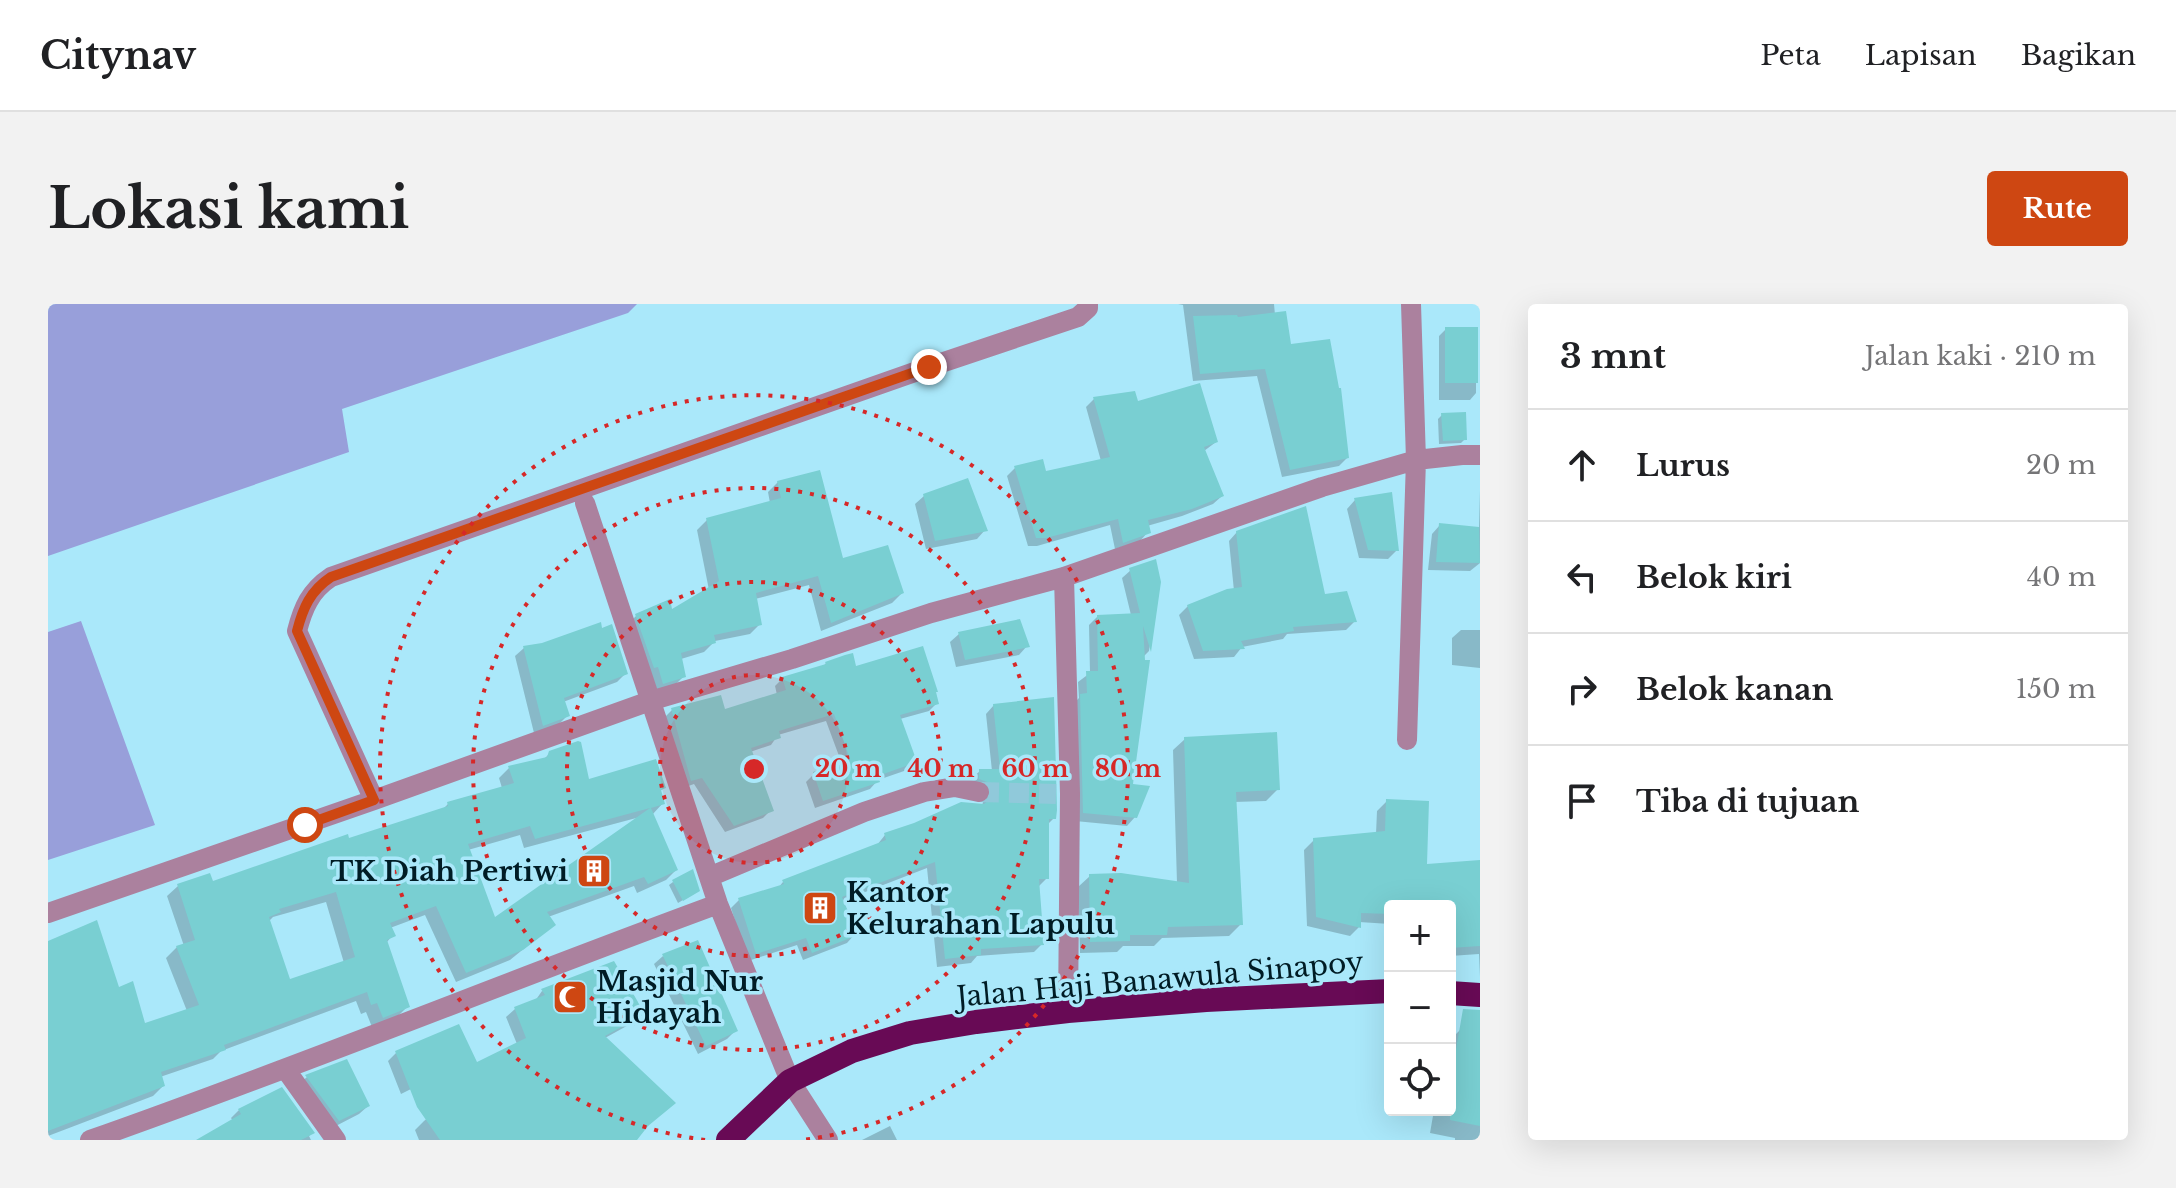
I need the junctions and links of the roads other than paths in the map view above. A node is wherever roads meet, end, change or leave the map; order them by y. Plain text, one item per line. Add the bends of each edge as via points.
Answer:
1 (1088, 304) edge
2 (1411, 304) edge
3 (1480, 455) edge
4 (1416, 460) junction
5 (585, 503) dead end
6 (1064, 577) junction
7 (650, 701) junction
8 (1407, 740) dead end
9 (979, 792) tunnel mouth
10 (374, 800) junction
11 (709, 877) junction
12 (718, 904) junction
13 (48, 913) edge
14 (1384, 991) edge
15 (1456, 993) edge
16 (1480, 995) edge
17 (1068, 1011) junction
18 (286, 1070) junction
19 (790, 1081) junction
20 (90, 1140) edge
21 (336, 1140) edge
22 (728, 1140) edge
23 (828, 1140) edge

1 - 10 street via 1078,317 331,577 304,604 297,631
2 - 4 street
3 - 4 street
4 - 6 street via 1307,492
4 - 8 street
5 - 7 street
6 - 7 street
6 - 17 street
7 - 10 street
7 - 11 street
9 - 11 street via 955,787 924,792
10 - 13 street
11 - 12 street
12 - 18 street
12 - 19 street
14 - 17 highway, Jalan Haji Banawula Sinapoy
15 - 16 highway
17 - 19 highway, Jalan Haji Banawula Sinapoy via 910,1033 852,1051
18 - 20 street
18 - 21 street
19 - 22 highway, Jalan Haji Banawula Sinapoy
19 - 23 street

